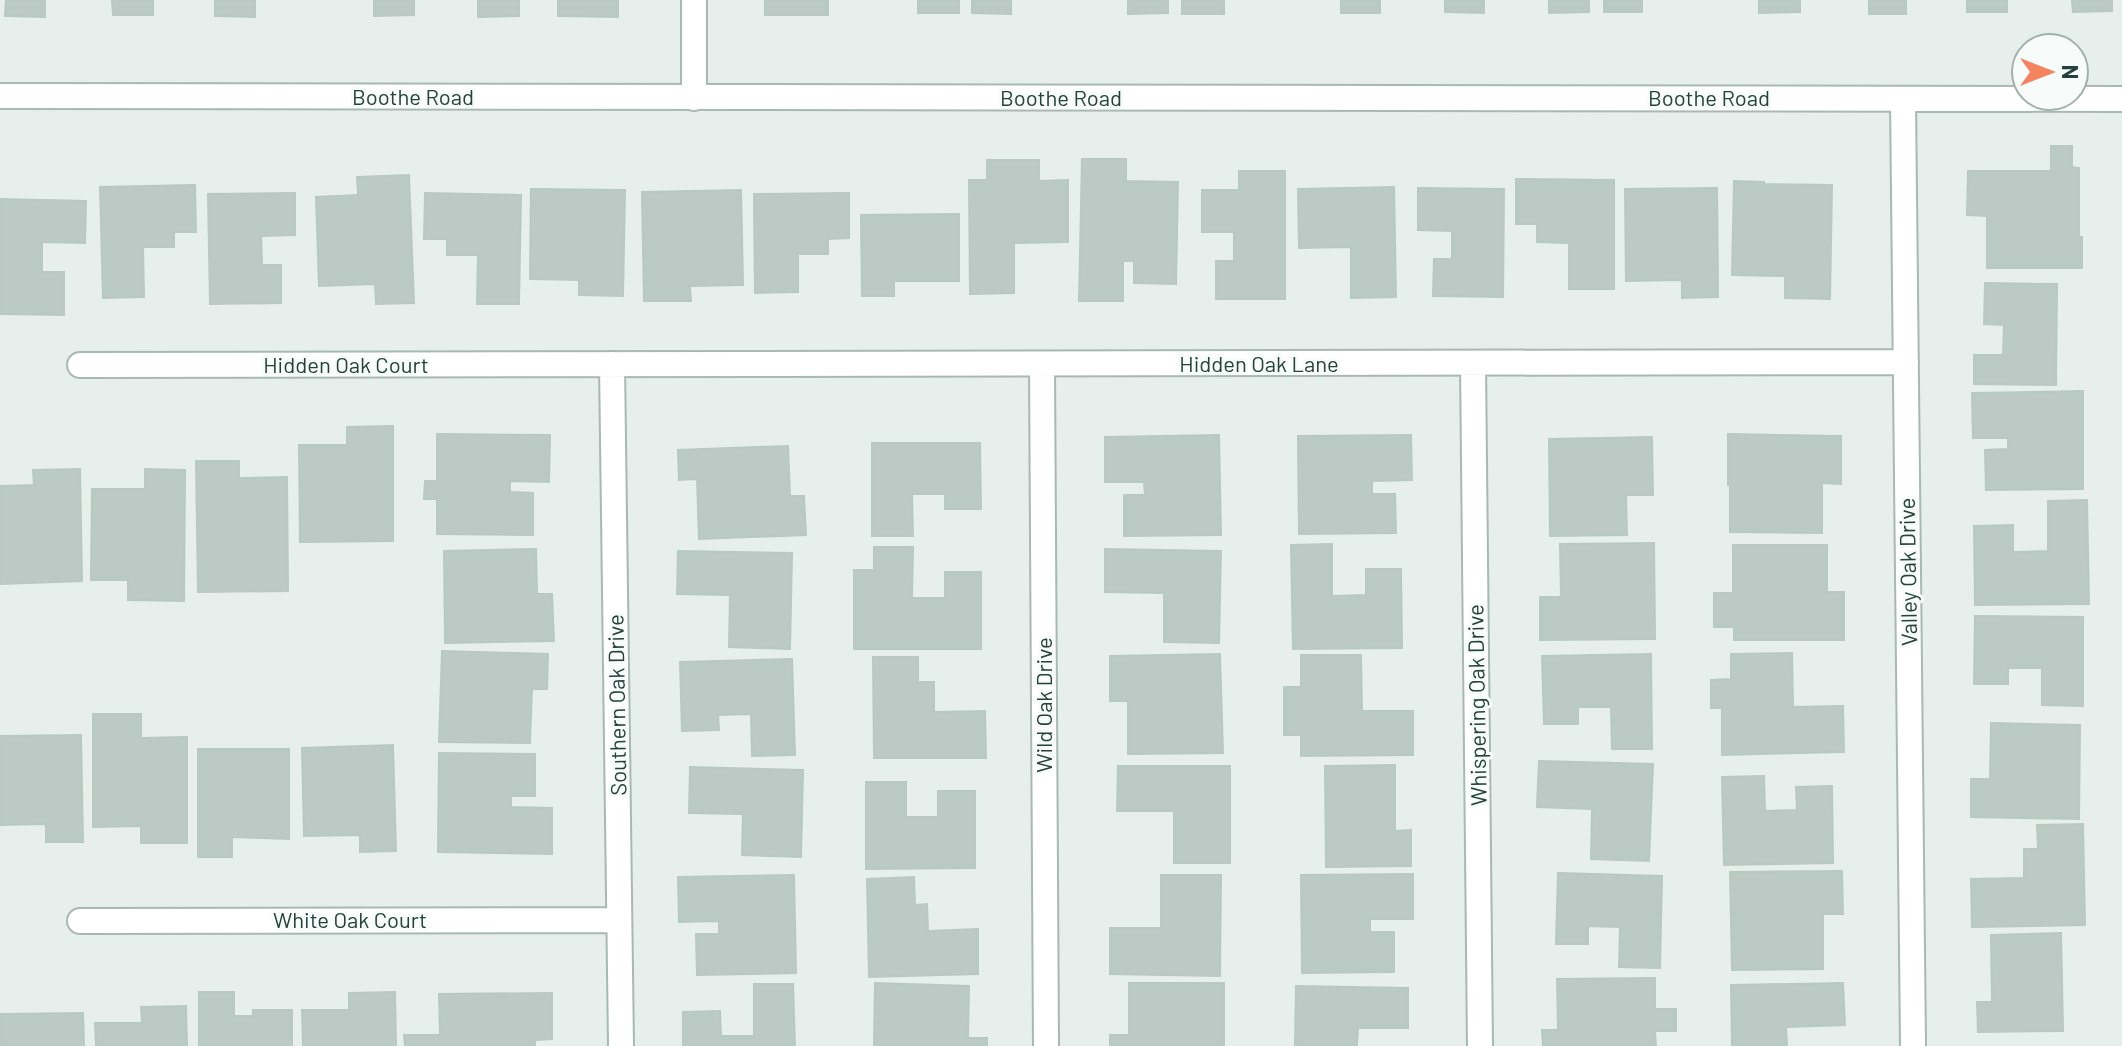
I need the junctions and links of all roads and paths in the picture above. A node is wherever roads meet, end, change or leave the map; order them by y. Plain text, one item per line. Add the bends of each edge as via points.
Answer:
1 (694, 0) edge
2 (0, 96) edge
3 (694, 98) junction
4 (1903, 99) junction
5 (2122, 99) edge
6 (1906, 362) junction
7 (1473, 363) junction
8 (612, 364) junction
9 (1042, 364) junction
10 (80, 365) dead end
11 (619, 920) junction
12 (80, 921) dead end
13 (621, 1046) edge
14 (1046, 1046) edge
15 (1480, 1046) edge
16 (1913, 1046) edge

1 - 3 street
2 - 3 street, Boothe Road
3 - 4 street, Boothe Road
4 - 5 street, Boothe Road
4 - 6 street, Valley Oak Drive
6 - 7 street, Hidden Oak Lane
6 - 16 street, Valley Oak Drive
7 - 9 street, Hidden Oak Lane
7 - 15 street, Whispering Oak Drive
8 - 9 street, Hidden Oak Lane
8 - 10 street, Hidden Oak Court
8 - 11 street, Southern Oak Drive
9 - 14 street, Wild Oak Drive
11 - 12 street, White Oak Court
11 - 13 street, Southern Oak Drive

